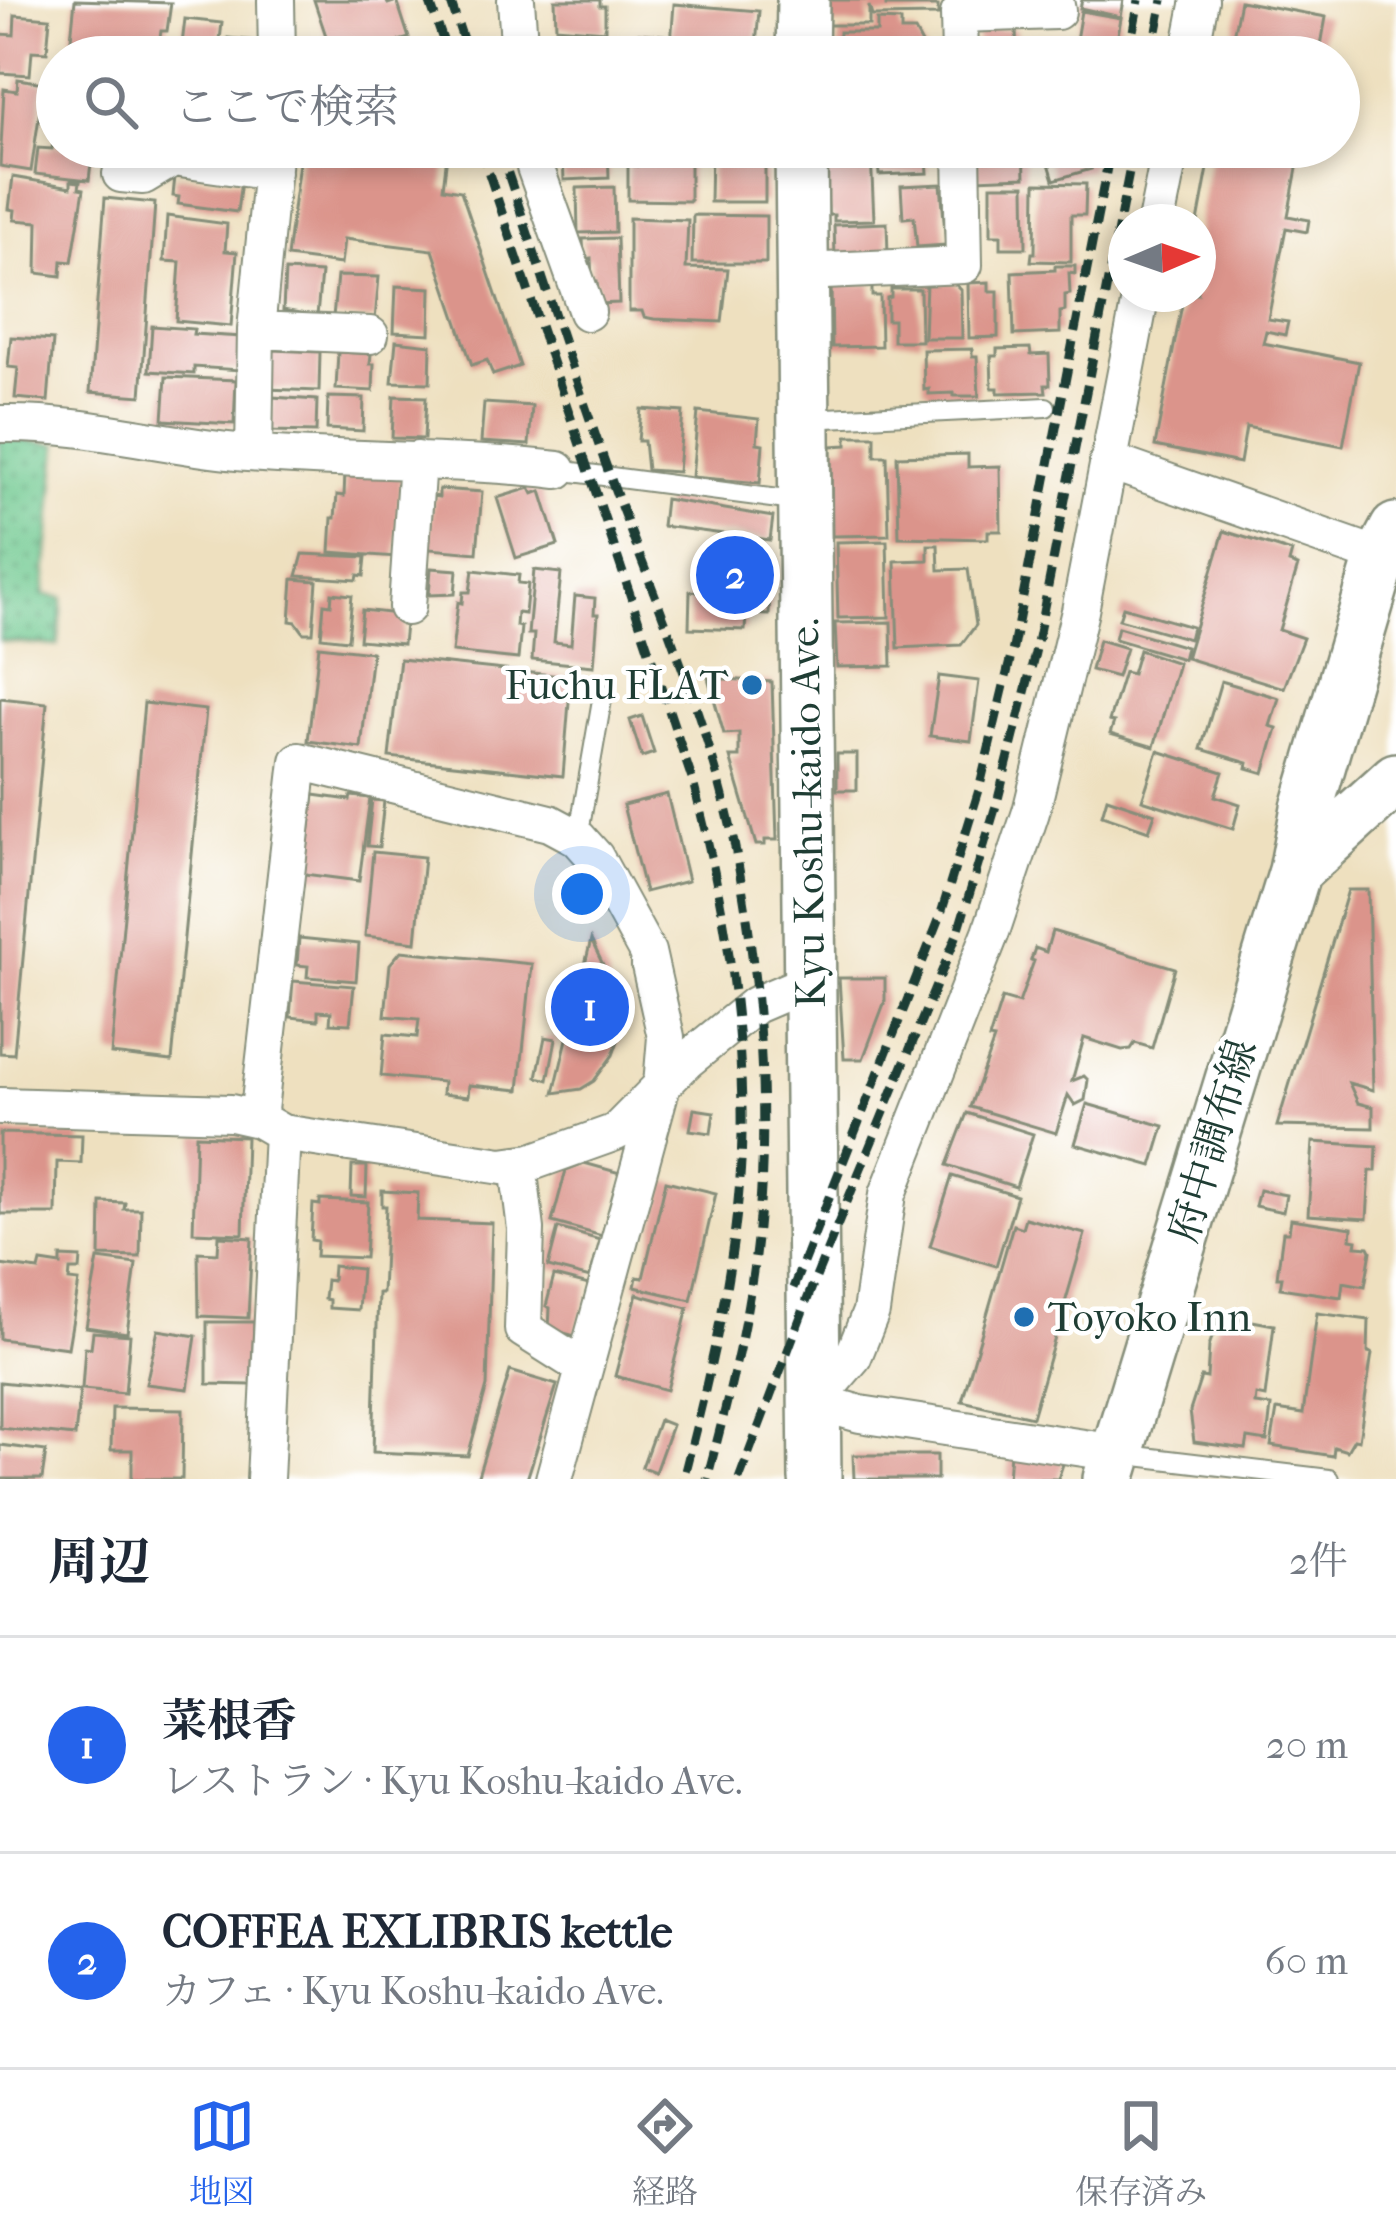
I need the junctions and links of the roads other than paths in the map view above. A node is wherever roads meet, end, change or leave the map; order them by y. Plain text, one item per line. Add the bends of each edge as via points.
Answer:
1 (276, 0) edge
2 (516, 0) edge
3 (802, 0) edge
4 (1055, 0) edge
5 (1200, 0) edge
6 (277, 36) edge
7 (519, 36) edge
8 (802, 36) edge
9 (960, 36) edge
10 (1193, 36) edge
11 (156, 168) edge
12 (272, 168) edge
13 (536, 168) edge
14 (801, 168) edge
15 (962, 168) edge
16 (1167, 168) edge
17 (121, 174) dead end
18 (1160, 204) edge
19 (801, 272) junction
20 (587, 312) dead end
21 (1138, 312) edge
22 (256, 330) junction
23 (370, 335) dead end
24 (1046, 407) dead end
25 (802, 419) junction
26 (0, 424) edge
27 (254, 453) junction
28 (417, 460) junction
29 (1108, 461) junction
30 (558, 470) joint
31 (802, 502) junction
32 (1389, 543) edge
33 (407, 607) dead end
34 (603, 694) dead end
35 (1396, 779) edge
36 (1342, 825) junction
37 (1396, 830) edge
38 (578, 838) junction
39 (1295, 871) junction
40 (811, 981) junction
41 (662, 1085) junction
42 (0, 1106) edge
43 (270, 1126) junction
44 (518, 1165) junction
45 (583, 1367) junction
46 (815, 1401) junction
47 (1113, 1466) edge
48 (265, 1479) edge
49 (554, 1479) edge
50 (814, 1479) edge
51 (1329, 1479) edge

1 - 6 street
2 - 7 street
3 - 8 main road
4 - 9 street via 1058,11 959,14
5 - 10 street
11 - 17 street
12 - 22 street
13 - 20 street
14 - 19 main road, Kyu Koshu-kaido Ave.
15 - 19 street via 964,266
16 - 18 street
19 - 25 main road, Kyu Koshu-kaido Ave.
21 - 29 street
22 - 23 street
22 - 27 street
24 - 25 lane
25 - 31 main road, Kyu Koshu-kaido Ave.
26 - 27 street
27 - 28 street
28 - 30 street
28 - 33 street
29 - 32 street
29 - 46 street via 1031,812 888,1194 871,1312 853,1357
30 - 31 lane
31 - 40 main road, Kyu Koshu-kaido Ave.
32 - 39 main road, 府中調布線
34 - 38 lane
35 - 36 main road
36 - 37 main road via 1368,817
36 - 39 main road
38 - 41 street via 647,952 666,1037
38 - 43 street via 519,814 298,761
39 - 47 main road, 府中調布線
40 - 41 street via 755,1005
40 - 46 main road, Kyu Koshu-kaido Ave.
41 - 44 street via 616,1132
41 - 45 street
42 - 43 street via 231,1113
43 - 44 street
43 - 48 street
44 - 45 street via 526,1229 523,1329
45 - 49 street
46 - 47 street
46 - 50 main road, Kyu Koshu-kaido Ave.
47 - 51 lane

